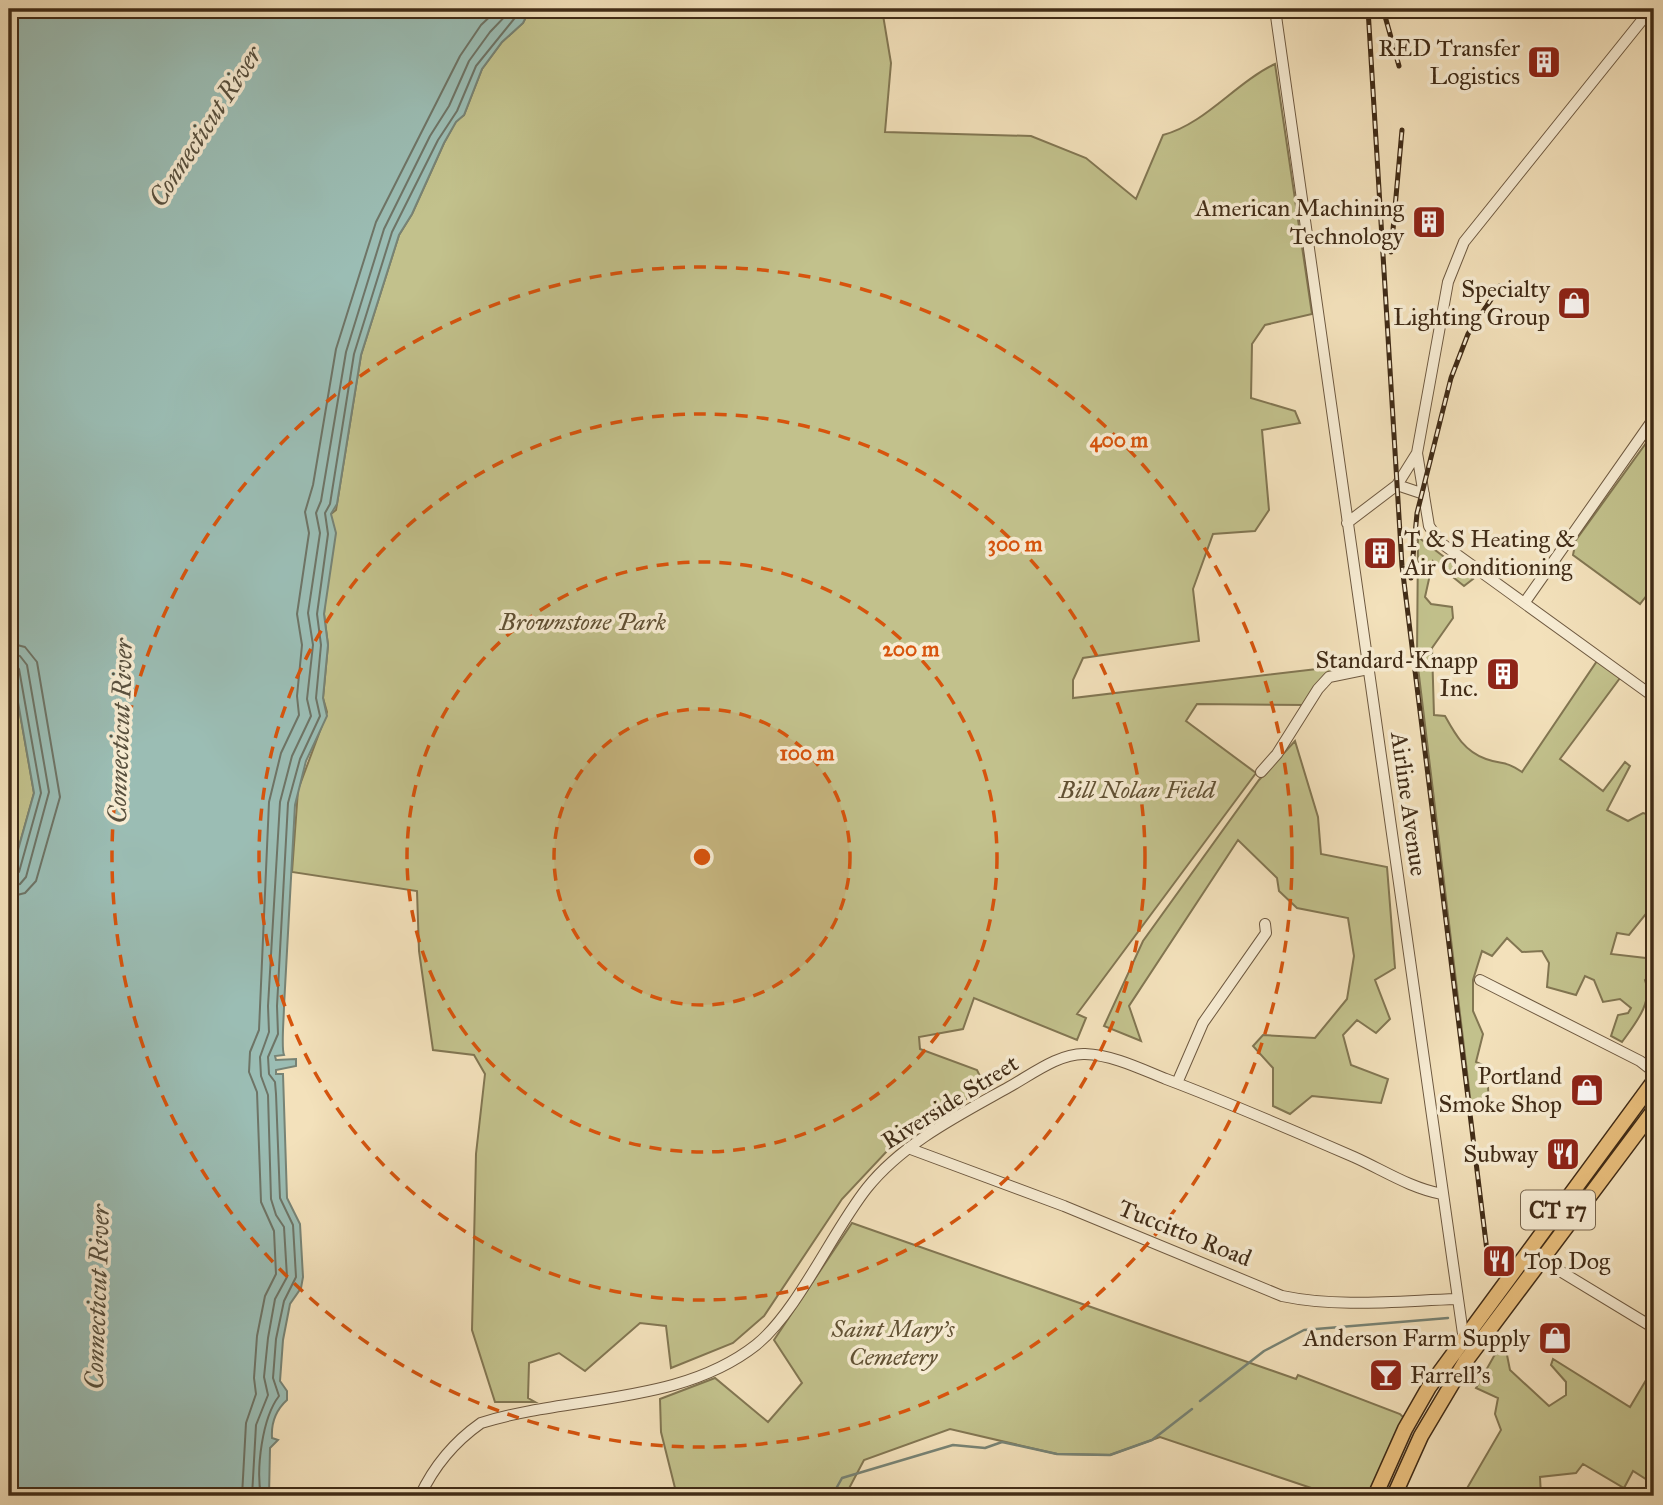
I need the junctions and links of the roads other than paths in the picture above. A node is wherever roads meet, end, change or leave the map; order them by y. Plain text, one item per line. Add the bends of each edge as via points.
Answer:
1 (1275, 9) edge
2 (1651, 9) edge
3 (1654, 418) edge
4 (1417, 453) junction
5 (1397, 485) junction
6 (1424, 494) junction
7 (1347, 523) junction
8 (1525, 602) junction
9 (1368, 669) junction
10 (1654, 697) edge
11 (9, 762) edge
12 (1261, 772) dead end
13 (9, 796) edge
14 (1265, 924) dead end
15 (1480, 980) dead end
16 (1654, 1072) edge
17 (1654, 1080) edge
18 (1177, 1083) junction
19 (1654, 1110) edge
20 (908, 1148) junction
21 (1442, 1194) junction
22 (1527, 1251) junction
23 (1541, 1261) junction
24 (1456, 1299) junction
25 (1654, 1328) edge
26 (1461, 1340) junction
27 (1475, 1349) junction
28 (420, 1496) edge
29 (1376, 1496) edge
30 (1394, 1496) edge

1 - 7 street, Airline Avenue
2 - 4 street via 1464,242 1448,282
3 - 8 street
4 - 5 street
4 - 6 street
5 - 6 street
5 - 7 street
6 - 8 street via 1429,526 1441,543
7 - 9 street, Airline Avenue
8 - 10 street
9 - 12 street via 1329,677
9 - 21 street, Airline Avenue
11 - 13 street
14 - 18 street via 1266,933 1203,1023
15 - 16 street
17 - 22 highway, CT 17
18 - 20 street, Riverside Street via 1110,1058 1076,1054 1046,1066
18 - 21 street, Riverside Street via 1418,1189
19 - 23 highway, CT 17
20 - 24 street, Tuccitto Road via 1282,1296 1337,1303
20 - 28 street, Riverside Street via 866,1189 789,1305 757,1344 716,1369 670,1385 481,1423 445,1455
21 - 24 street, Airline Avenue
22 - 23 street
22 - 26 highway, CT 17
23 - 25 street
23 - 27 highway, CT 17
24 - 26 street, Airline Avenue
26 - 27 street
26 - 29 highway, CT 17 via 1405,1429
27 - 30 highway, CT 17 via 1421,1436

